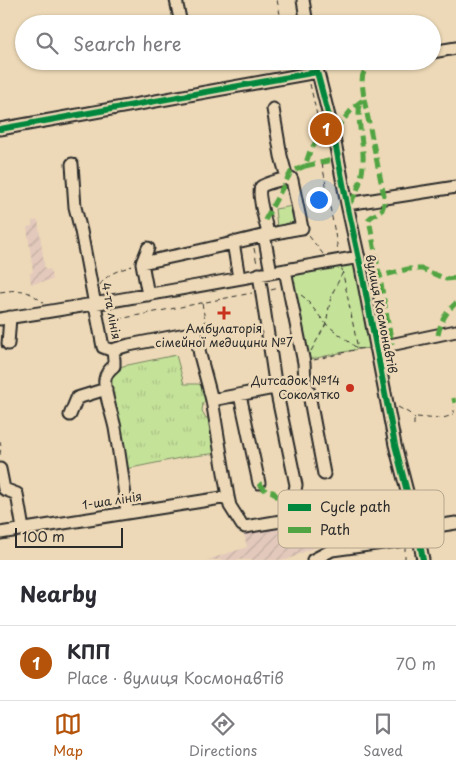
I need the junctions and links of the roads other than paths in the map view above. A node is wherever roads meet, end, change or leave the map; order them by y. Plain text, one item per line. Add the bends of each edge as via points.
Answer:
1 (176, 0) edge
2 (303, 0) edge
3 (179, 15) edge
4 (306, 15) edge
5 (456, 48) edge
6 (441, 50) edge
7 (296, 70) edge
8 (317, 70) edge
9 (273, 109) dead end
10 (0, 129) edge
11 (72, 164) dead end
12 (287, 178) junction
13 (456, 186) edge
14 (347, 204) junction
15 (266, 234) junction
16 (233, 242) junction
17 (148, 248) dead end
18 (359, 257) junction
19 (142, 263) junction
20 (286, 270) junction
21 (271, 272) junction
22 (259, 274) junction
23 (239, 278) junction
24 (148, 295) junction
25 (94, 300) junction
26 (5, 318) edge
27 (456, 331) edge
28 (8, 344) dead end
29 (376, 348) junction
30 (112, 350) junction
31 (305, 382) junction
32 (106, 389) junction
33 (276, 389) junction
34 (240, 395) junction
35 (212, 400) junction
36 (70, 415) dead end
37 (0, 469) edge
38 (324, 474) dead end
39 (259, 483) dead end
40 (295, 490) edge
41 (407, 490) edge
42 (228, 497) junction
43 (127, 513) junction
44 (278, 522) edge
45 (23, 529) junction
46 (0, 533) edge
47 (347, 548) edge
48 (316, 559) edge

1 - 3 street
2 - 4 street
5 - 6 street
7 - 10 street
8 - 14 street, вулиця Космонавтів
9 - 12 street
11 - 25 street, 4-та лінія via 75,207
12 - 15 street via 262,186 260,190
12 - 15 street via 292,180 302,228
13 - 14 street
14 - 18 street, вулиця Космонавтів
15 - 16 street
15 - 21 street
16 - 19 street
16 - 23 street
17 - 19 street
18 - 20 street, вулиця Космонавтів via 338,265
18 - 29 street, вулиця Космонавтів
19 - 24 street
20 - 21 street, вулиця Космонавтів
20 - 31 street
21 - 22 street, вулиця Космонавтів
22 - 23 street, вулиця Космонавтів
22 - 33 street
23 - 24 street, вулиця Космонавтів
24 - 25 street, вулиця Космонавтів
25 - 26 street, вулиця Космонавтів
25 - 30 street, 4-та лінія via 103,347
26 - 28 street
27 - 29 street
29 - 41 street, вулиця Космонавтів
30 - 32 street, 4-та лінія via 114,366 105,379
30 - 35 street via 196,332
31 - 33 street
31 - 38 street
32 - 36 street via 77,398
32 - 43 street, 4-та лінія
33 - 34 street
33 - 40 street
34 - 35 street
34 - 39 street
35 - 42 street
37 - 45 street via 4,489 17,494
42 - 43 street, 1-ша лінія
42 - 44 street via 230,506 245,527
43 - 45 street, 1-ша лінія
45 - 46 street, 1-ша лінія
47 - 48 street via 332,550

